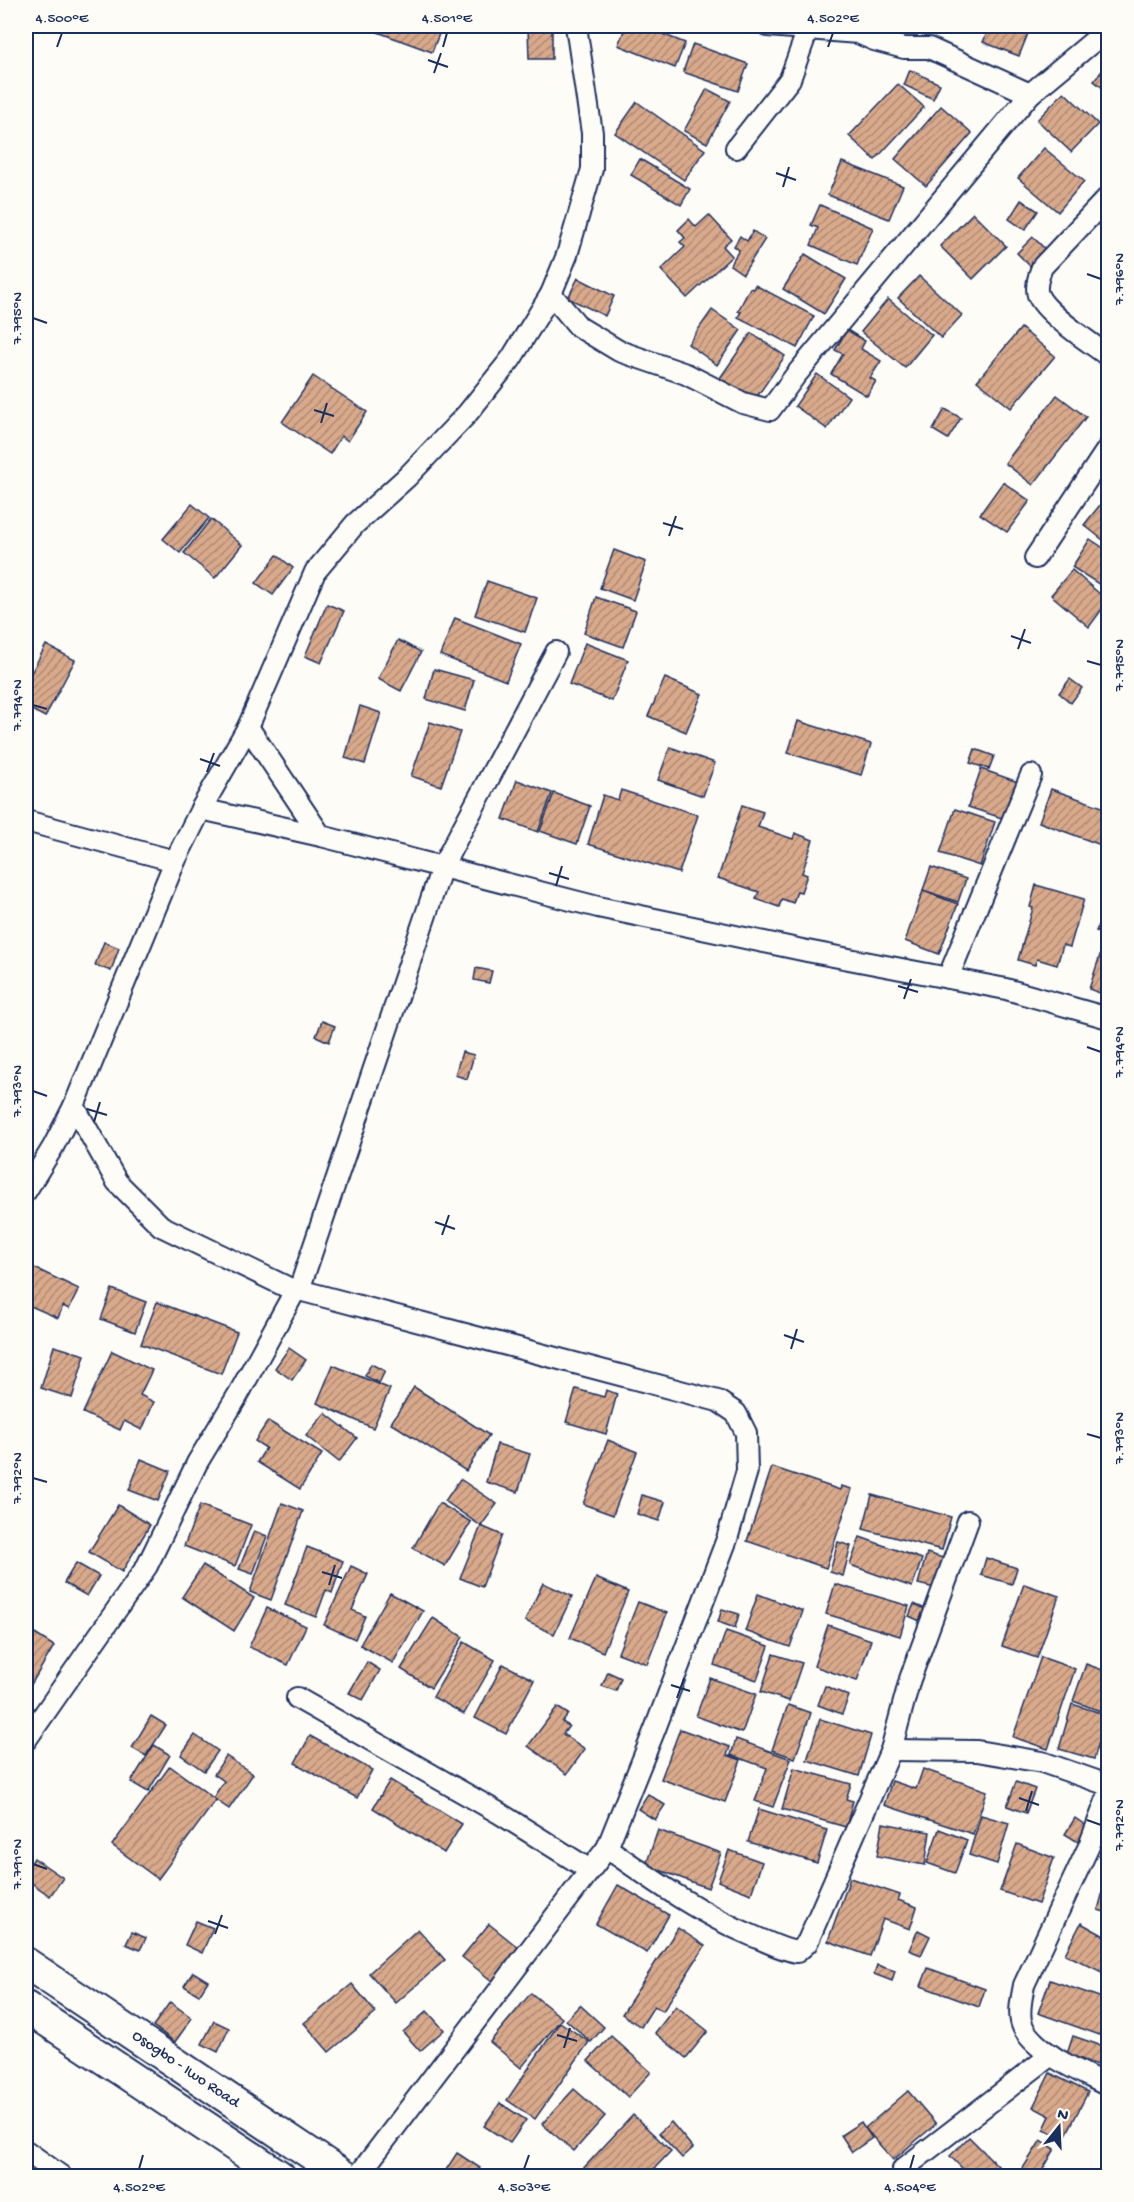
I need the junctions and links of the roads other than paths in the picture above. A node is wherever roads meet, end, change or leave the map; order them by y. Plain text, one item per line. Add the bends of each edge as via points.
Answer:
1 (576, 26) edge
2 (768, 26) edge
3 (808, 29) junction
4 (1108, 29) edge
5 (1030, 94) junction
6 (736, 148) dead end
7 (1108, 197) edge
8 (551, 294) junction
9 (1108, 356) edge
10 (1108, 448) edge
11 (1035, 558) dead end
12 (556, 652) dead end
13 (248, 727) junction
14 (1031, 775) dead end
15 (201, 809) junction
16 (26, 821) edge
17 (321, 836) junction
18 (175, 861) junction
19 (442, 867) junction
20 (948, 978) junction
21 (1108, 1018) edge
22 (74, 1106) junction
23 (26, 1191) edge
24 (297, 1291) junction
25 (968, 1521) dead end
26 (297, 1698) dead end
27 (26, 1740) edge
28 (891, 1750) junction
29 (1108, 1785) edge
30 (1108, 1796) edge
31 (607, 1848) junction
32 (590, 1870) junction
33 (26, 1963) edge
34 (26, 2007) edge
35 (1051, 2055) junction
36 (1108, 2084) edge
37 (26, 2151) edge
38 (62, 2176) edge
39 (280, 2176) edge
40 (344, 2176) edge
41 (358, 2176) edge
42 (910, 2176) edge

1 - 8 street via 592,133 592,169 567,255
2 - 3 street
3 - 5 street via 858,33 904,48 929,48
3 - 6 street via 790,79
4 - 5 street
5 - 8 street via 770,410 743,403 686,374 619,351 579,327
7 - 9 street via 1042,267 1038,279 1038,294 1051,312
8 - 13 street via 511,359 467,414 355,524 315,572
10 - 11 street
12 - 19 street
13 - 15 street
13 - 17 street
14 - 20 street
15 - 17 street
15 - 18 street
16 - 18 street
17 - 19 street
18 - 22 street
19 - 20 street via 598,907
19 - 24 street
20 - 21 street via 1006,988
22 - 23 street
22 - 24 street via 117,1182 160,1226
24 - 27 street via 197,1463 147,1566
24 - 31 street via 718,1401 736,1413 746,1433 747,1471 727,1539
25 - 28 street via 910,1679
26 - 32 street
28 - 29 street via 977,1751 1042,1762
28 - 31 street via 807,1944 797,1952 732,1927 683,1901
30 - 35 street via 1024,1985 1023,2027
31 - 32 street
32 - 41 street
33 - 40 main road, Osogbo - Iwo Road
34 - 39 main road
35 - 36 street
35 - 42 street via 903,2169
37 - 38 street

